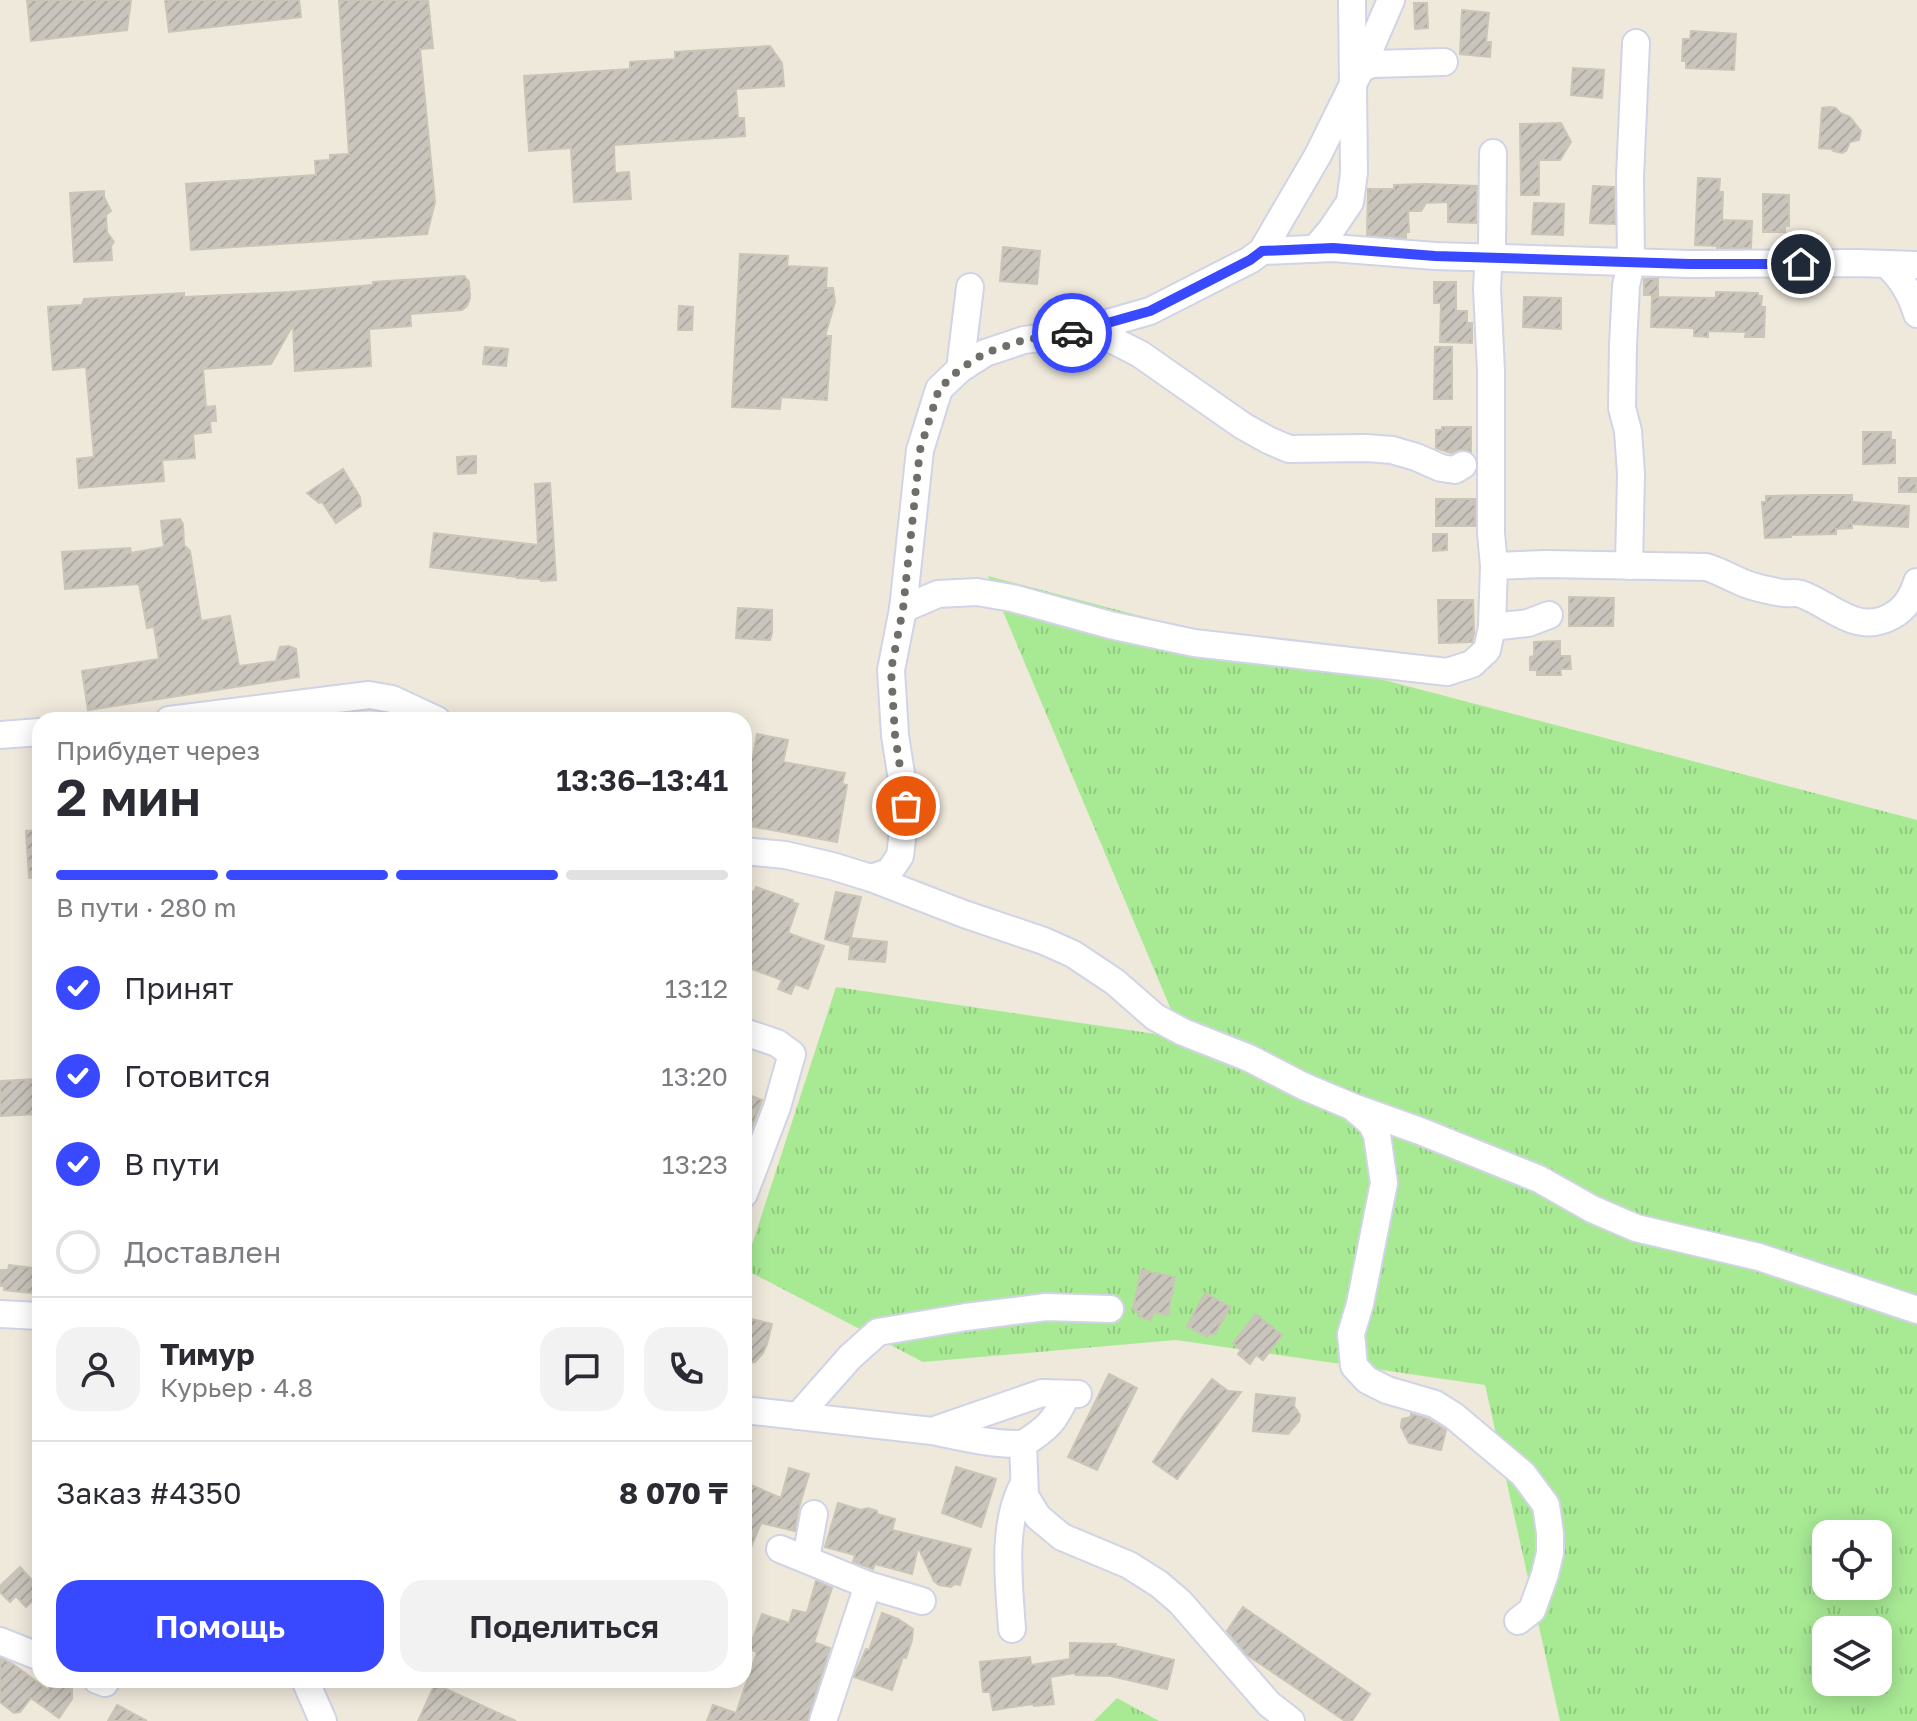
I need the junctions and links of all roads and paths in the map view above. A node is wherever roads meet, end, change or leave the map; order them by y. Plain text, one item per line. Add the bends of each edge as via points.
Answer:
1 (1352, 0) edge
2 (1391, 0) edge
3 (1636, 43) dead end
4 (1444, 62) dead end
5 (1357, 77) junction
6 (1493, 153) dead end
7 (1315, 249) junction
8 (1262, 251) junction
9 (1491, 258) junction
10 (1631, 262) junction
11 (1886, 264) junction
12 (1917, 265) edge
13 (970, 287) dead end
14 (1917, 314) edge
15 (1089, 328) junction
16 (960, 369) junction
17 (1463, 465) dead end
18 (1494, 566) junction
19 (1629, 566) junction
20 (1917, 582) edge
21 (903, 609) junction
22 (1549, 615) dead end
23 (1492, 627) junction
24 (233, 712) edge
25 (422, 712) edge
26 (32, 733) edge
27 (0, 735) edge
28 (752, 852) edge
29 (871, 878) junction
30 (752, 1035) edge
31 (1353, 1107) junction
32 (752, 1173) edge
33 (1110, 1309) dead end
34 (1917, 1310) edge
35 (0, 1314) edge
36 (32, 1316) edge
37 (752, 1411) edge
38 (798, 1416) junction
39 (932, 1431) junction
40 (1023, 1444) junction
41 (1024, 1483) junction
42 (814, 1514) dead end
43 (780, 1549) dead end
44 (806, 1559) junction
45 (868, 1585) junction
46 (922, 1601) dead end
47 (1518, 1621) dead end
48 (1012, 1629) dead end
49 (0, 1641) edge
50 (32, 1654) edge
51 (309, 1688) edge
52 (323, 1721) edge
53 (823, 1721) edge
54 (1291, 1721) edge

1 - 5 street
2 - 5 street
3 - 10 street
4 - 5 street via 1373,64
5 - 7 street via 1350,202
5 - 8 street
6 - 9 street
7 - 8 street
7 - 9 street
8 - 15 street via 1150,311
9 - 10 street
9 - 18 street via 1487,289
10 - 11 street
10 - 19 street via 1622,396 1631,474
11 - 12 street
11 - 14 street via 1908,290
13 - 16 street
15 - 16 street via 1024,340 985,353
15 - 17 street via 1140,354 1243,426 1289,449 1392,450 1441,468
16 - 21 street via 939,389 920,450
18 - 19 street
18 - 23 street
19 - 20 street via 1706,567 1746,584 1797,592 1843,616 1877,623 1902,611
21 - 23 street via 938,594 977,592 1194,643 1447,672 1472,664 1487,650
21 - 29 street via 891,670 906,806 900,856 889,872
22 - 23 street
24 - 25 street via 369,695
26 - 27 street
28 - 29 street
29 - 31 street via 1073,954 1155,1017
30 - 32 street via 792,1054
31 - 34 street via 1539,1179 1636,1228 1759,1257
31 - 47 street via 1377,1135 1384,1183 1351,1334 1354,1366 1387,1390 1435,1404 1454,1416 1523,1474 1546,1505 1550,1553 1545,1574 1532,1610
33 - 38 street via 1046,1307 878,1332
35 - 36 street
37 - 38 street
38 - 39 street
39 - 40 street
39 - 40 street via 1042,1393 1072,1394 1057,1417
40 - 41 street
41 - 48 street via 1011,1522
41 - 54 street via 1025,1496 1038,1517 1062,1537 1129,1565 1159,1584 1269,1704
42 - 44 street
43 - 44 street
44 - 45 street
45 - 46 street
45 - 53 street
49 - 50 street
51 - 52 street

